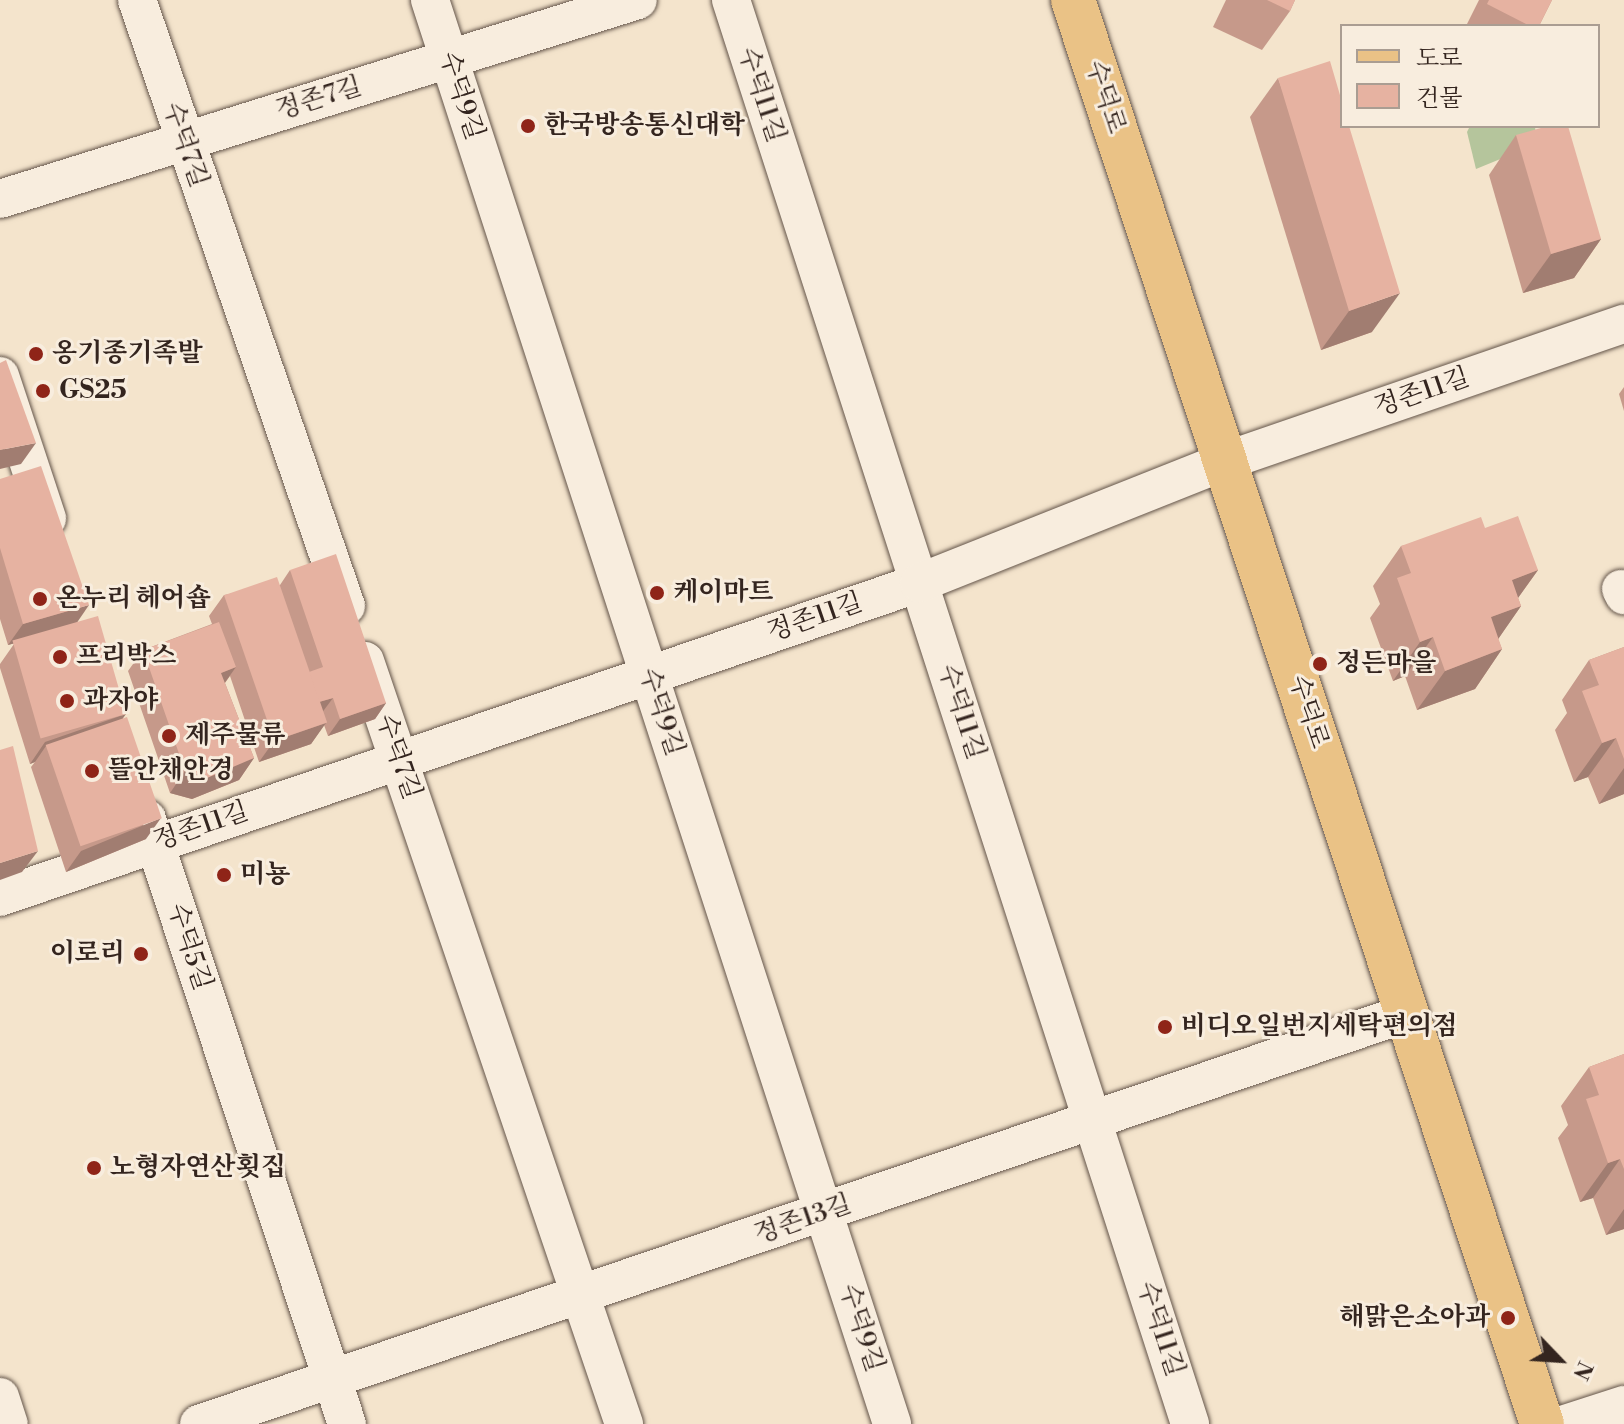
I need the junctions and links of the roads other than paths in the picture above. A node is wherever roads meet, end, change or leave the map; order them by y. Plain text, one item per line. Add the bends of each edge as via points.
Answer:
1 (137, 0) edge
2 (430, 0) edge
3 (638, 0) edge
4 (731, 0) edge
5 (1073, 0) edge
6 (449, 59) junction
7 (183, 141) junction
8 (0, 199) edge
9 (1624, 324) edge
10 (0, 376) edge
11 (1225, 461) junction
12 (16, 474) edge
13 (56, 545) edge
14 (919, 583) junction
15 (648, 675) junction
16 (399, 760) junction
17 (135, 783) edge
18 (155, 843) junction
19 (0, 897) edge
20 (1407, 1013) junction
21 (1093, 1122) junction
22 (824, 1213) junction
23 (580, 1295) junction
24 (332, 1379) junction
25 (0, 1397) edge
26 (1624, 1405) edge
27 (9, 1424) edge
28 (199, 1424) edge
29 (347, 1424) edge
30 (624, 1424) edge
31 (892, 1424) edge
32 (1190, 1424) edge
33 (1542, 1424) edge
34 (1565, 1424) edge

1 - 7 street, 수덕7길
2 - 6 street, 수덕9길
3 - 6 street, 정존7길
4 - 14 street, 수덕11길
5 - 11 main road, 수덕로
6 - 7 street, 정존7길
6 - 15 street, 수덕9길
7 - 8 street, 정존7길
7 - 16 street, 수덕7길
9 - 11 street, 정존11길
10 - 12 street
11 - 14 street, 정존11길
11 - 20 main road, 수덕로
12 - 13 street
14 - 15 street, 정존11길
14 - 21 street, 수덕11길
15 - 16 street, 정존11길
15 - 22 street, 수덕9길
16 - 18 street, 정존11길
16 - 23 street, 수덕7길
17 - 18 street, 수덕5길
18 - 19 street, 정존11길 via 36,868
18 - 24 street, 수덕5길
20 - 21 street, 정존13길
20 - 33 main road, 수덕로
21 - 22 street, 정존13길
21 - 32 street, 수덕11길
22 - 23 street, 정존13길
22 - 31 street, 수덕9길
23 - 24 street, 정존13길
23 - 30 street, 수덕7길
24 - 28 street, 정존13길
24 - 29 street, 수덕5길
25 - 27 street
26 - 34 street

